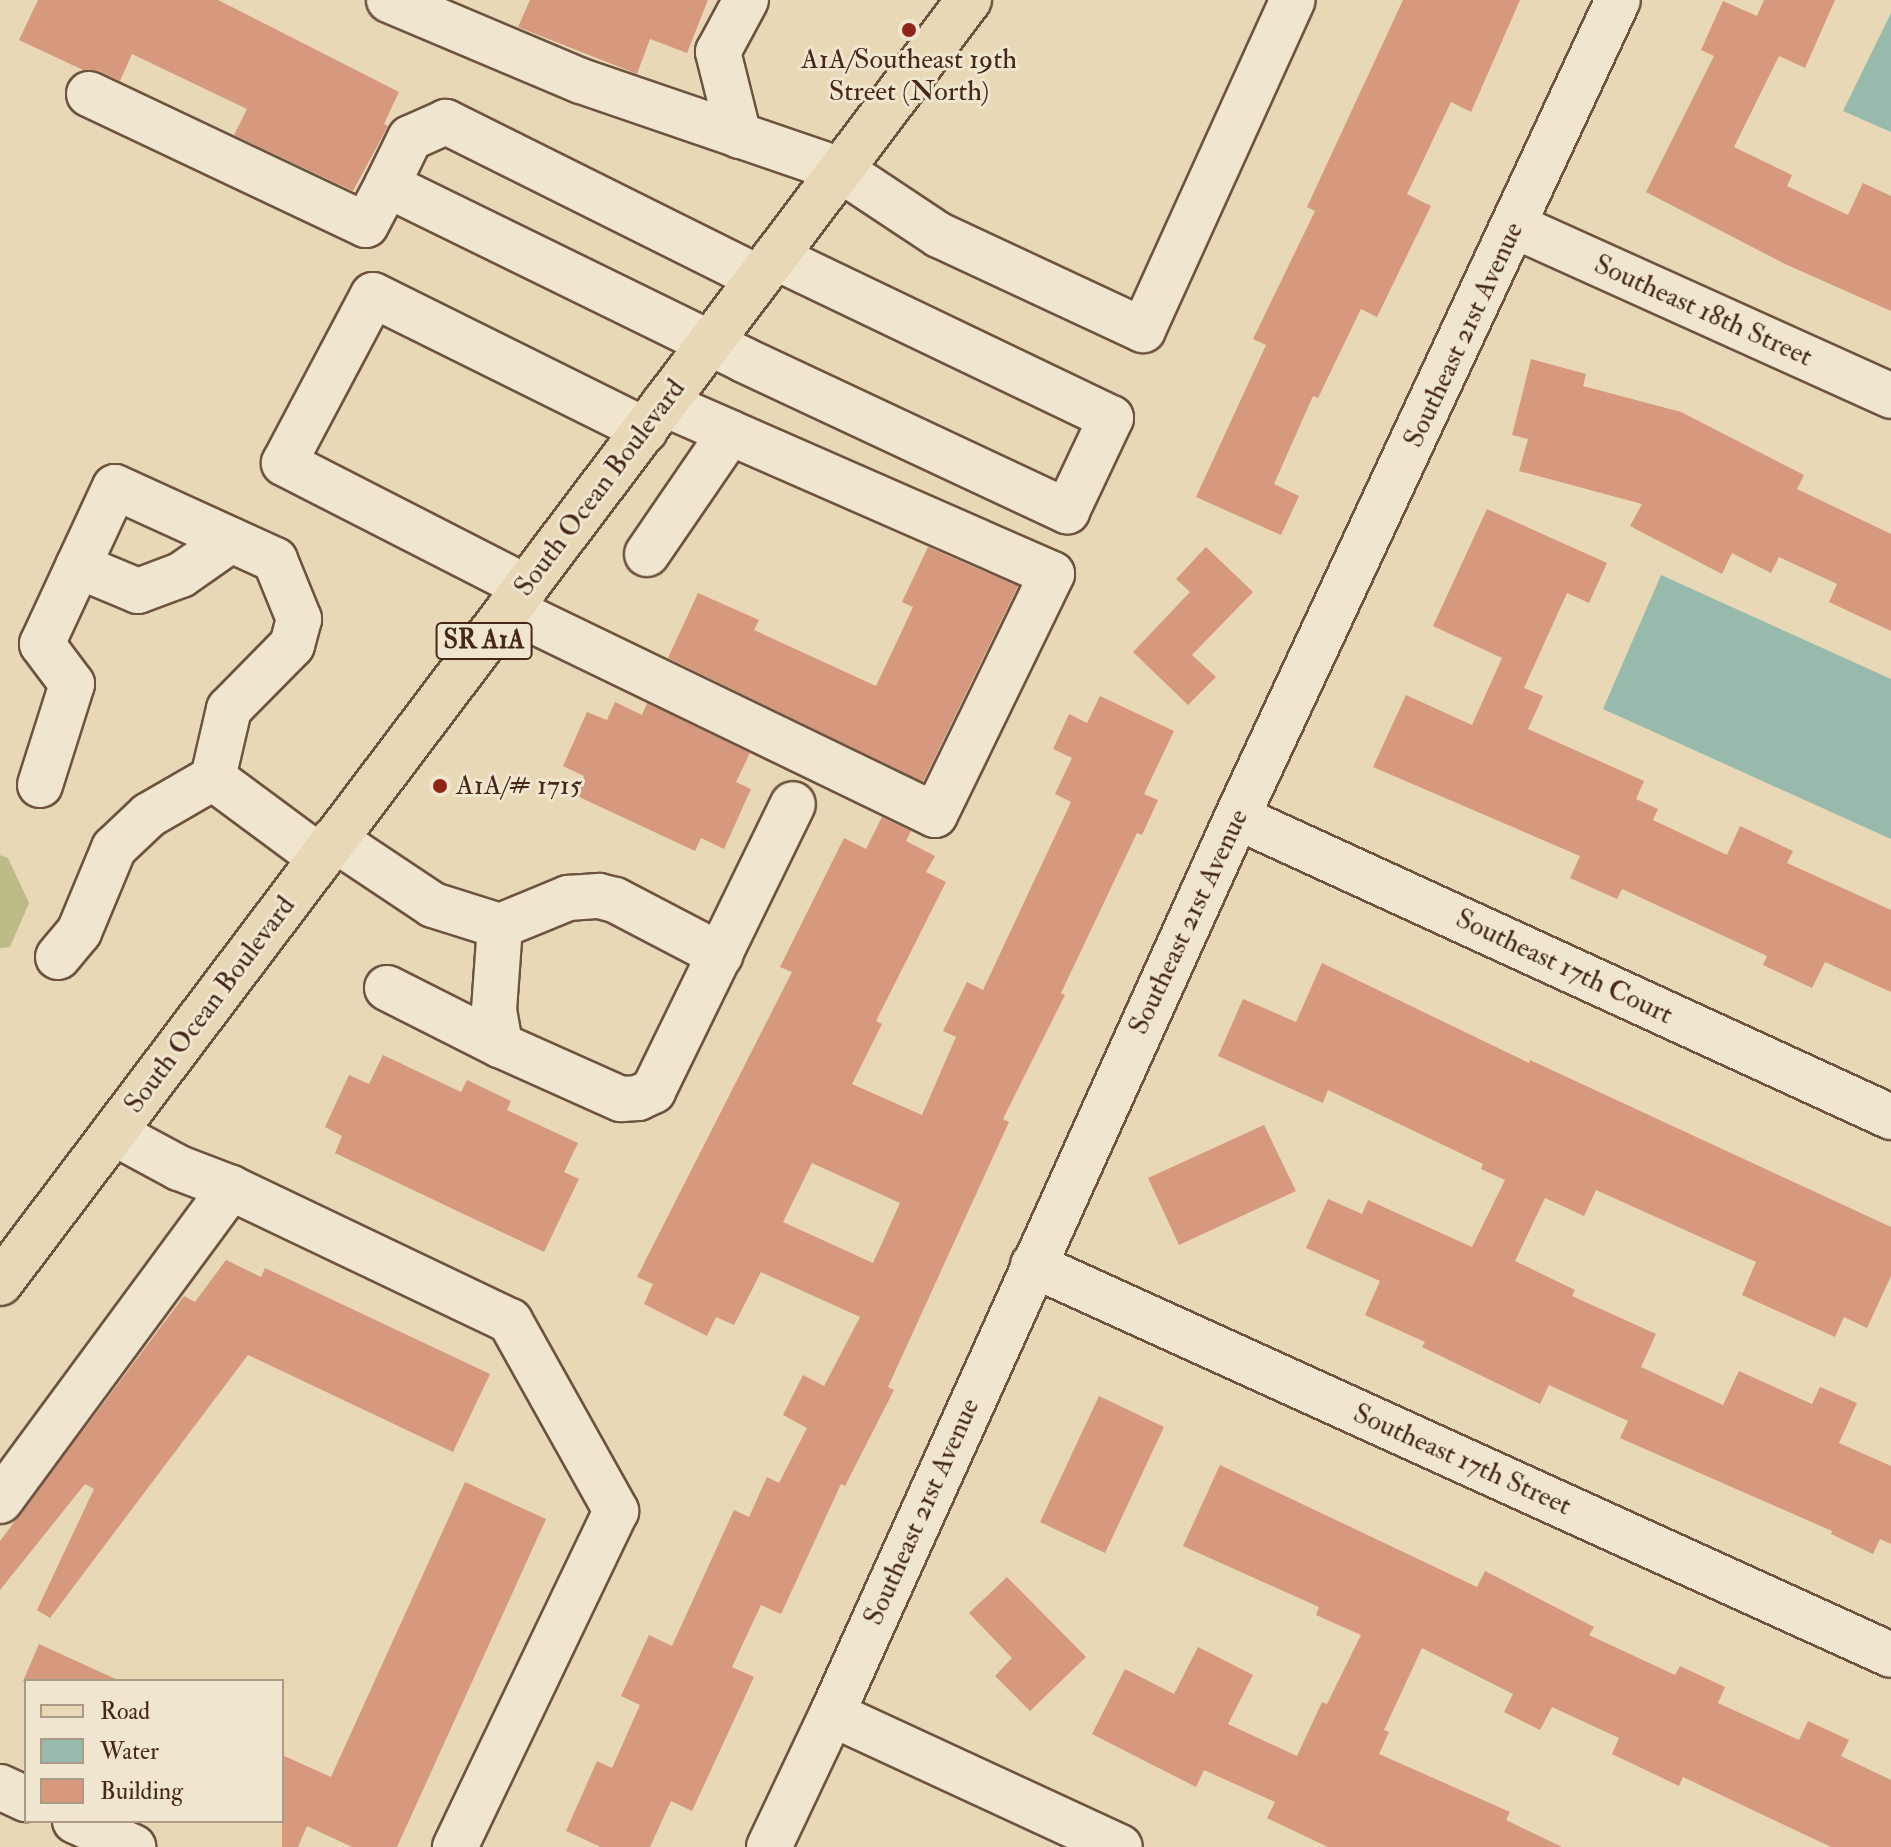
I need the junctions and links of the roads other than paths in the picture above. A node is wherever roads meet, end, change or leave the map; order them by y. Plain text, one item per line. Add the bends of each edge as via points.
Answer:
1 (389, 0) edge
2 (746, 0) edge
3 (969, 0) edge
4 (1293, 0) edge
5 (1618, 0) edge
6 (89, 94) dead end
7 (739, 136) junction
8 (841, 170) junction
9 (387, 185) junction
10 (1515, 226) junction
11 (767, 268) junction
12 (710, 344) junction
13 (1891, 396) edge
14 (654, 417) junction
15 (730, 433) junction
16 (231, 540) junction
17 (647, 554) dead end
18 (78, 566) junction
19 (517, 598) junction
20 (213, 778) junction
21 (40, 785) dead end
22 (793, 804) dead end
23 (1237, 817) junction
24 (328, 849) junction
25 (500, 926) junction
26 (720, 955) junction
27 (58, 957) dead end
28 (387, 988) dead end
29 (500, 1045) junction
30 (1891, 1117) edge
31 (114, 1133) junction
32 (231, 1188) junction
33 (1033, 1265) junction
34 (0, 1283) edge
35 (0, 1501) edge
36 (1891, 1655) edge
37 (832, 1714) junction
38 (0, 1787) edge
39 (24, 1798) edge
40 (79, 1823) edge
41 (133, 1847) edge
42 (455, 1847) edge
43 (769, 1847) edge
44 (1120, 1847) edge

1 - 7 street via 581,81
2 - 7 street via 718,52
3 - 8 main road, South Ocean Boulevard / SR A1A
4 - 8 street via 1143,330 939,235
5 - 10 street, Southeast 21st Avenue
6 - 9 street via 366,225
7 - 8 street
8 - 11 main road, South Ocean Boulevard / SR A1A
9 - 11 street via 410,138 446,122
9 - 12 street
10 - 13 street, Southeast 18th Street
10 - 23 street, Southeast 21st Avenue
11 - 12 main road, South Ocean Boulevard / SR A1A
11 - 12 street via 1111,418 1067,511
12 - 14 main road, South Ocean Boulevard / SR A1A
14 - 15 street
14 - 19 main road, South Ocean Boulevard / SR A1A
14 - 19 street via 373,295 284,463
15 - 17 street
15 - 19 street via 1052,574 935,815
16 - 18 street via 181,575 138,591
16 - 18 street via 115,487
16 - 20 street via 275,560 299,619 292,645 229,709
18 - 21 street via 42,644 72,684
19 - 24 main road, South Ocean Boulevard / SR A1A
20 - 24 street
20 - 27 street via 149,815 114,848 79,932
22 - 26 street
23 - 30 street, Southeast 17th Court
23 - 33 street, Southeast 21st Avenue
24 - 25 street via 433,905
24 - 31 main road, South Ocean Boulevard / SR A1A
25 - 26 street via 568,898 599,896
25 - 29 street via 494,1010
26 - 29 street via 653,1091 638,1098 621,1099
28 - 29 street
31 - 32 street via 179,1168
31 - 34 main road, South Ocean Boulevard / SR A1A
32 - 35 street
32 - 42 street via 510,1321 616,1511
33 - 36 street, Southeast 17th Street
33 - 37 street, Southeast 21st Avenue
37 - 43 street, Southeast 21st Avenue
37 - 44 street
38 - 39 street
40 - 41 street

